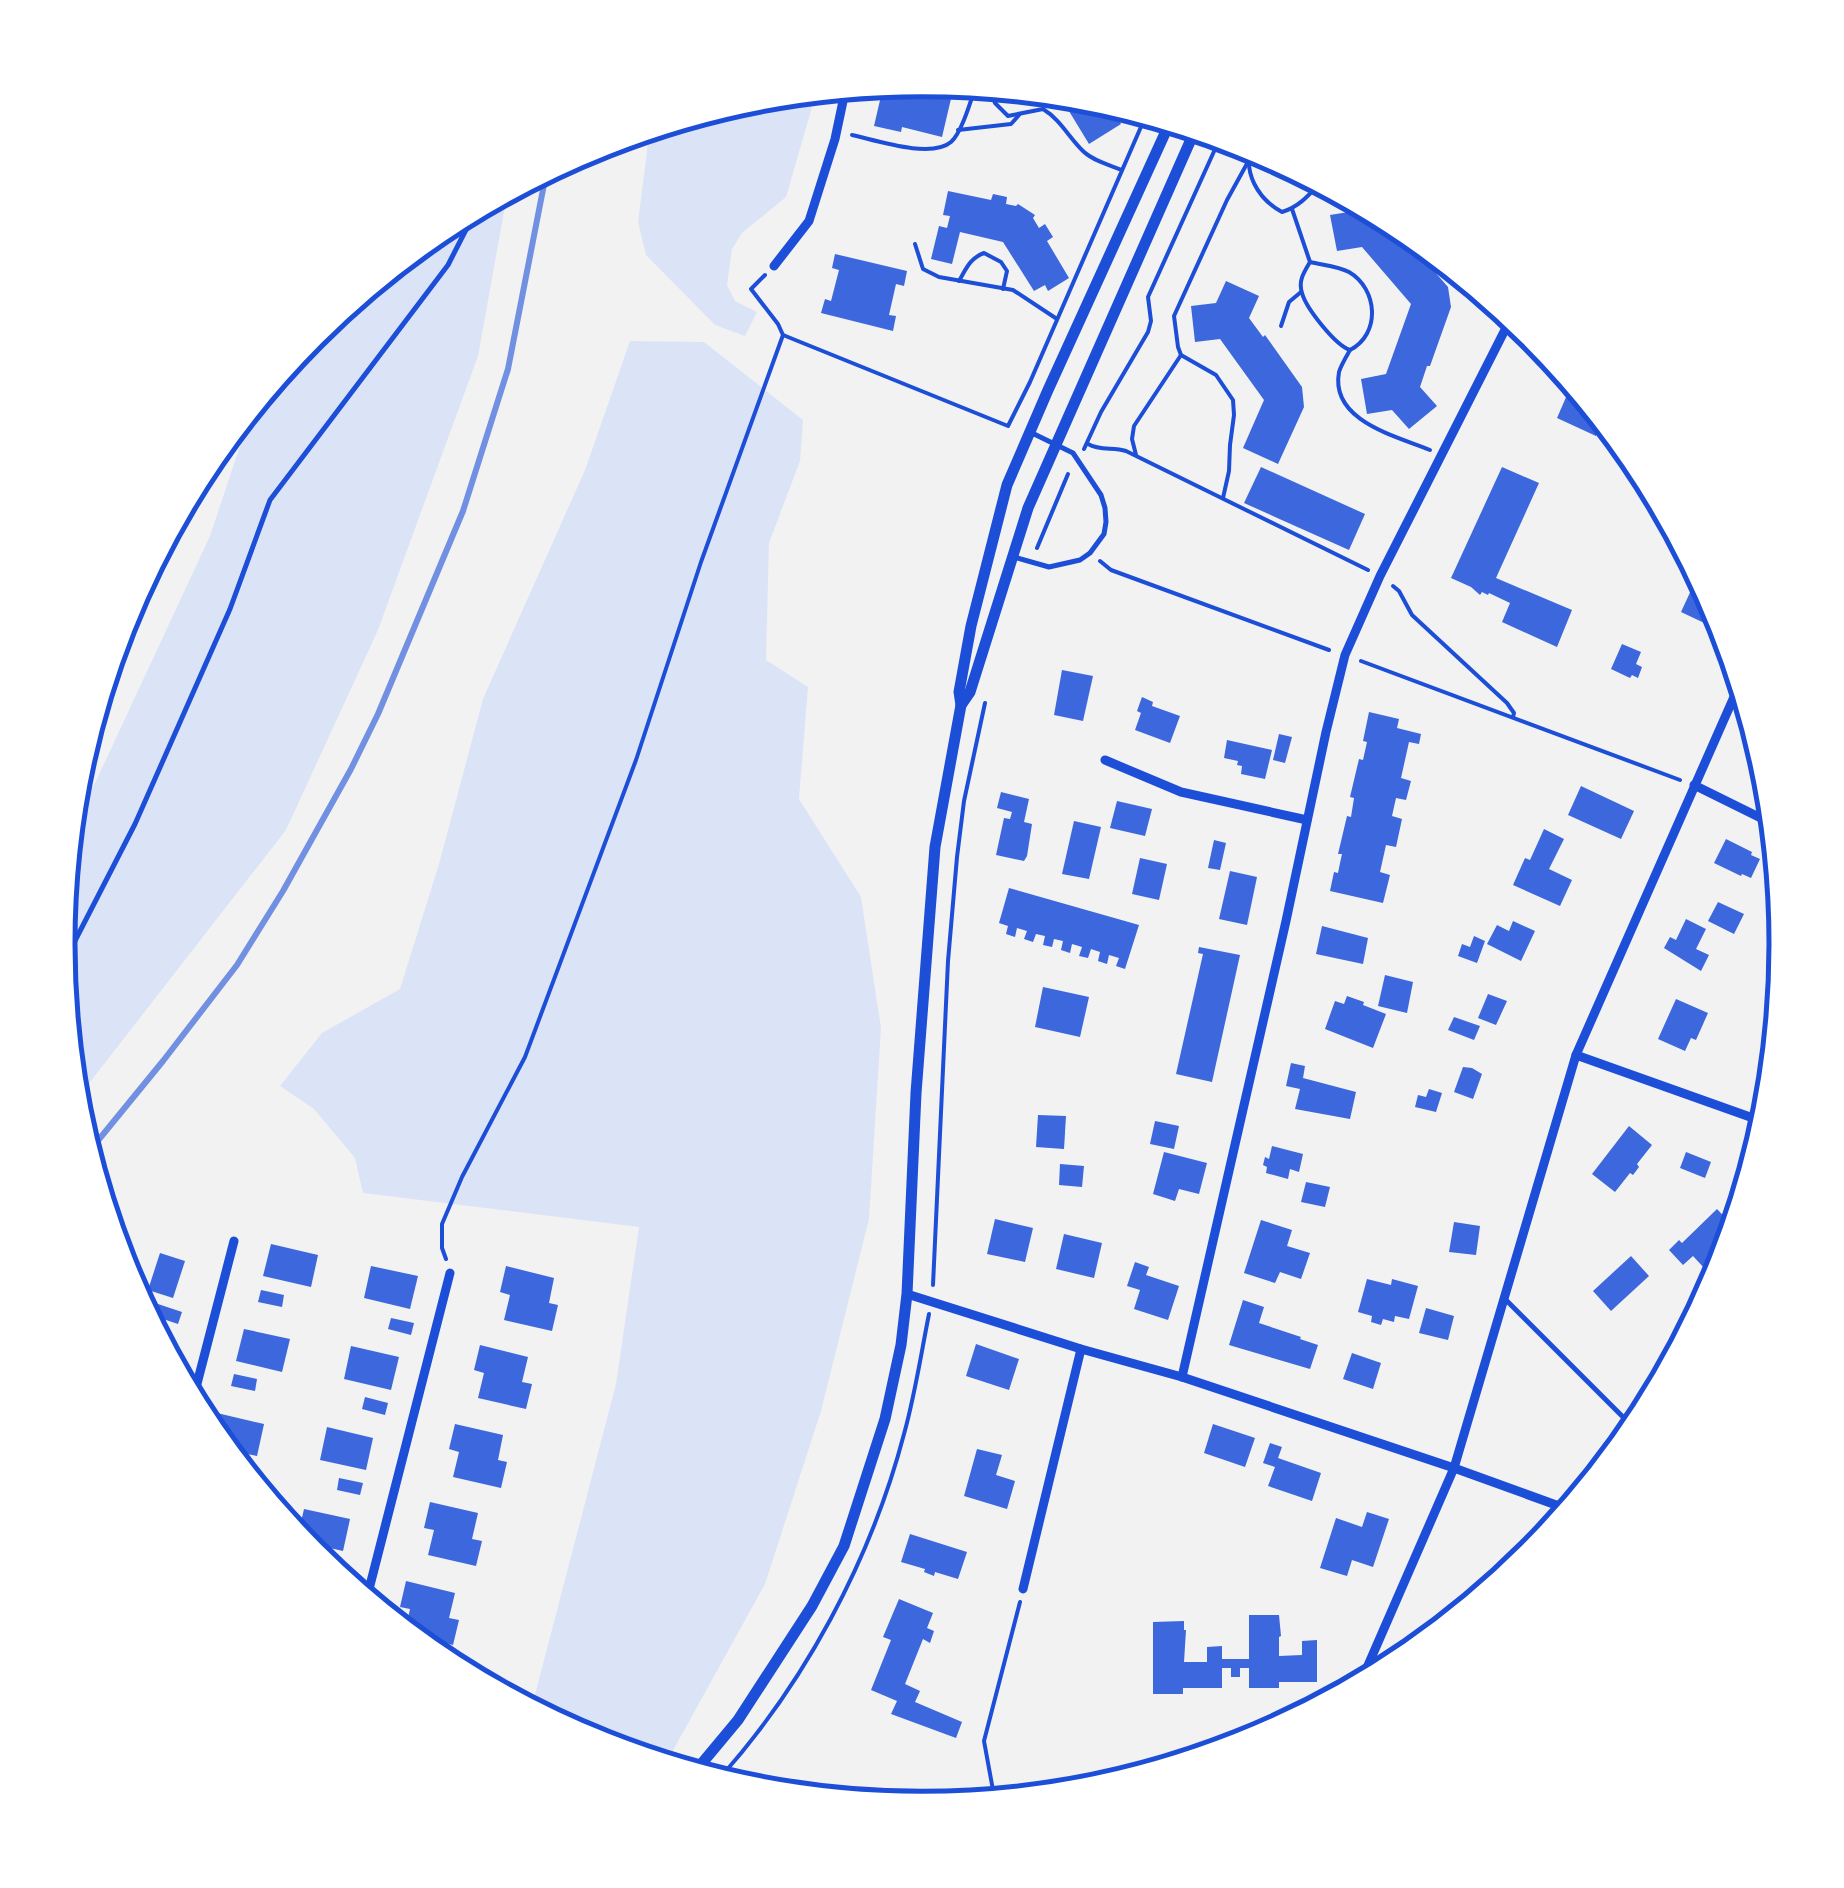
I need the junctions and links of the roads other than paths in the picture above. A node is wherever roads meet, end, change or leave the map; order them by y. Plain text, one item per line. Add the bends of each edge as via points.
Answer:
1 (843, 101) edge
2 (1164, 133) edge
3 (1190, 141) edge
4 (465, 231) edge
5 (774, 266) road end
6 (1505, 330) edge
7 (1030, 432) junction
8 (1055, 443) junction
9 (1012, 557) junction
10 (1733, 702) edge
11 (961, 705) junction
12 (1106, 760) dead end
13 (1694, 785) junction
14 (1759, 816) edge
15 (1307, 820) junction
16 (75, 941) edge
17 (1576, 1055) junction
18 (1751, 1118) edge
19 (234, 1241) dead end
20 (450, 1273) road end
21 (907, 1294) junction
22 (1504, 1298) junction
23 (1081, 1349) junction
24 (1182, 1377) junction
25 (197, 1383) edge
26 (1624, 1418) edge
27 (1454, 1468) junction
28 (1556, 1505) edge
29 (370, 1586) edge
30 (1023, 1589) road end
31 (1369, 1663) edge
32 (703, 1762) edge

1 - 5 street via 809,221
2 - 7 street
3 - 8 street
4 - 16 lane via 448,265 270,500 230,610
6 - 15 street via 1345,656
7 - 8 lane
7 - 11 street via 1007,486 982,580
8 - 9 street
8 - 9 lane via 1073,453 1101,495 1104,534 1070,564 1049,567
9 - 11 street
10 - 13 street
11 - 21 street via 929,912
12 - 15 street via 1180,792
13 - 14 street
13 - 17 street
15 - 24 street
17 - 18 street
17 - 22 street
19 - 25 street
20 - 29 street
21 - 23 street
21 - 32 street via 885,1418 844,1546 795,1636
22 - 26 lane
22 - 27 street
23 - 24 street
23 - 30 street
24 - 27 street
27 - 28 street
27 - 31 street

